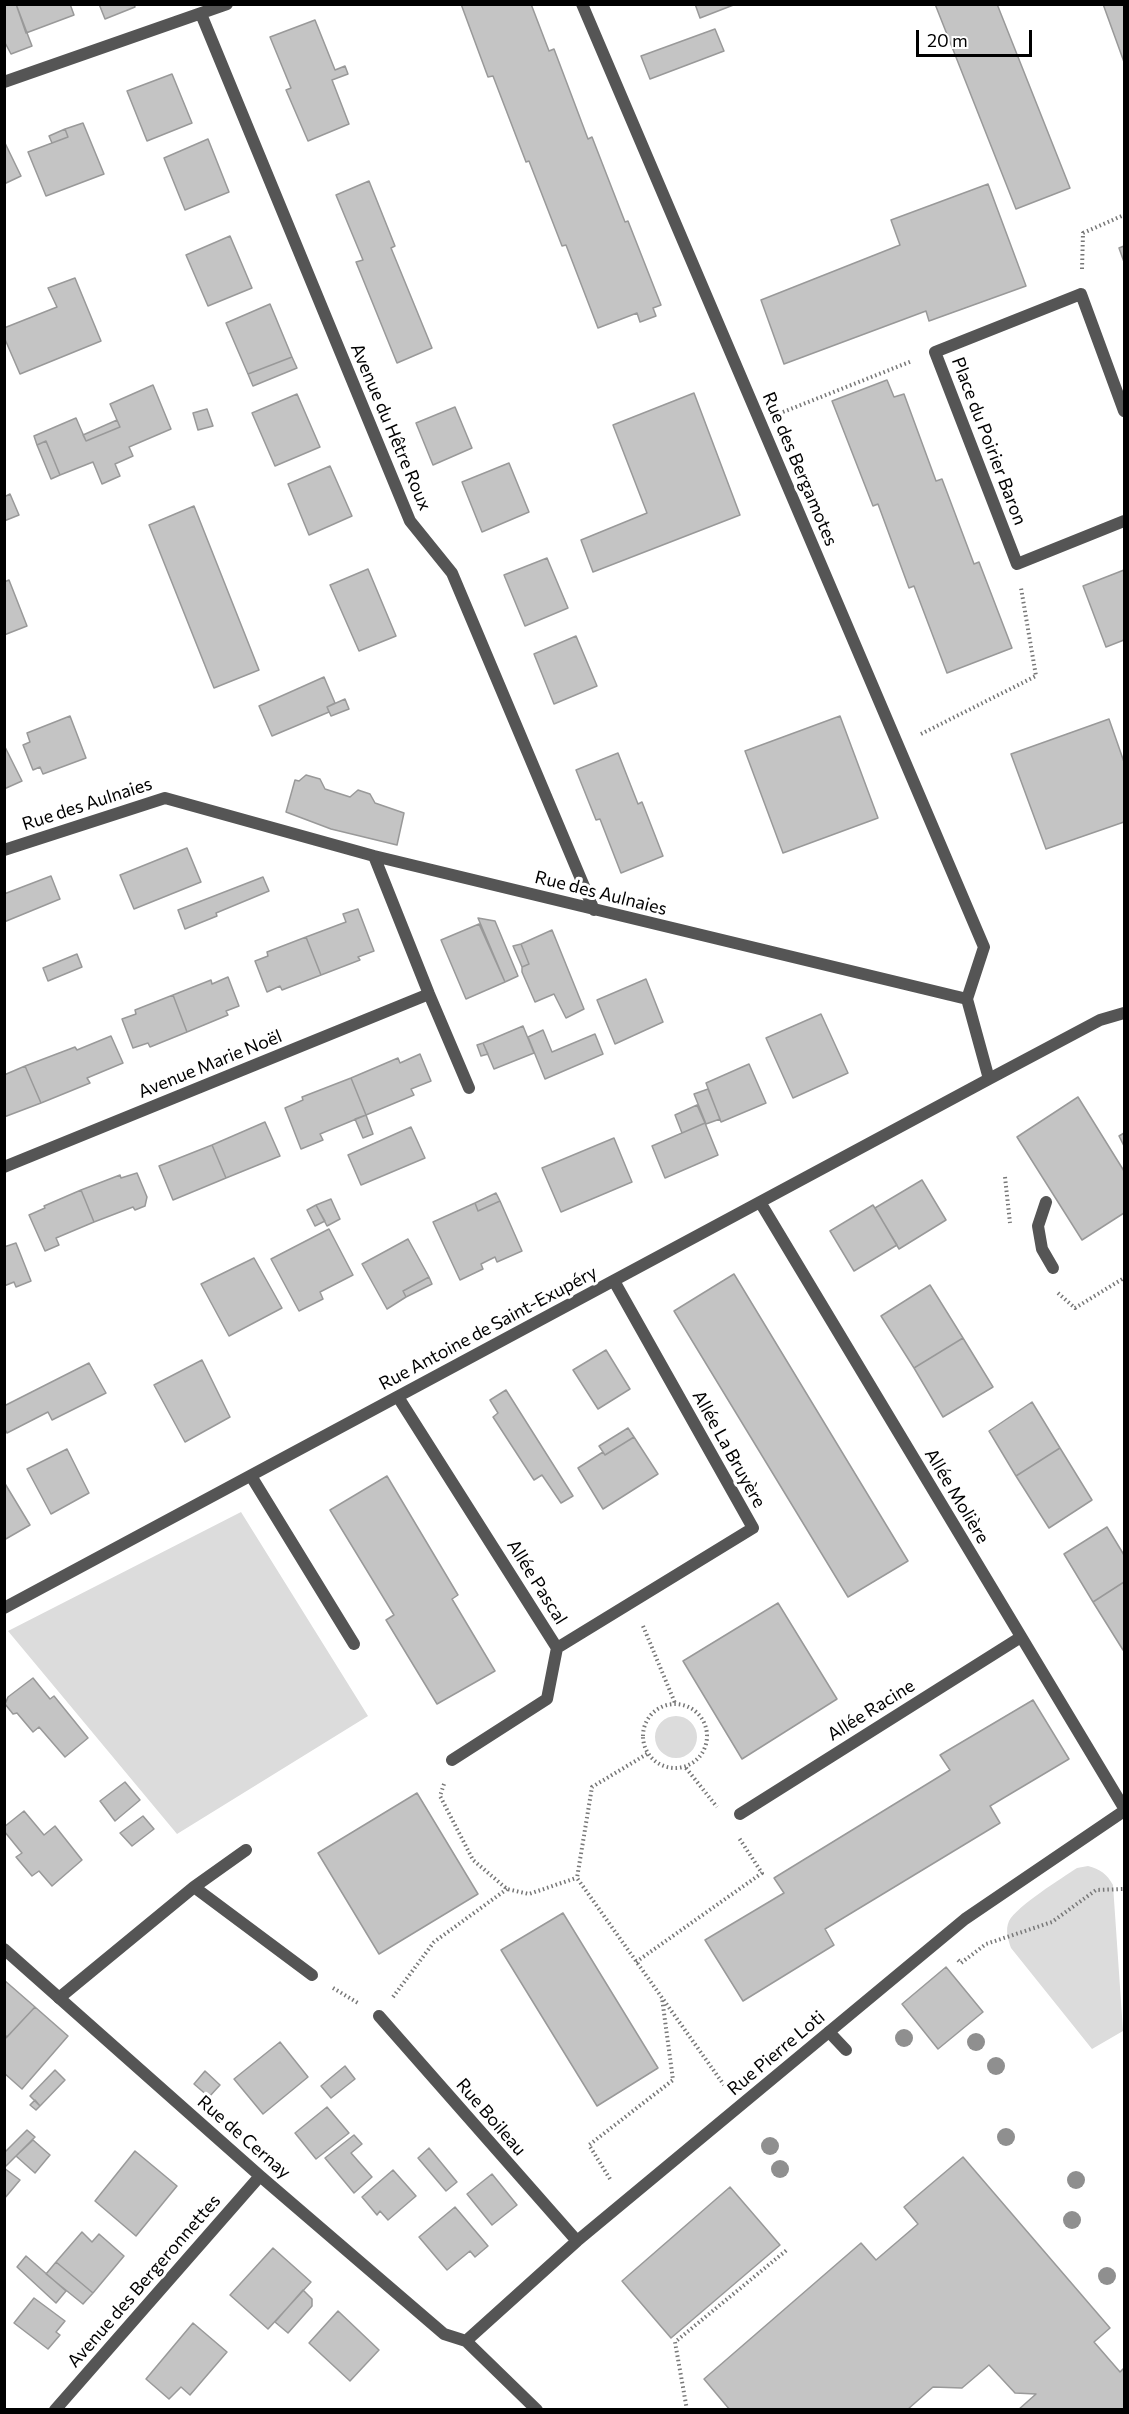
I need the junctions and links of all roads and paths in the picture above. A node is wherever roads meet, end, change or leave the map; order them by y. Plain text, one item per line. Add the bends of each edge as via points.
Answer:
1 (227, 4) edge
2 (582, 4) edge
3 (201, 14) junction
4 (4, 82) edge
5 (1125, 215) edge
6 (1081, 294) junction
7 (936, 351) junction
8 (1125, 411) edge
9 (760, 421) junction
10 (1125, 520) edge
11 (1017, 564) junction
12 (898, 746) junction
13 (4, 850) edge
14 (374, 856) junction
15 (594, 910) junction
16 (429, 994) junction
17 (967, 999) junction
18 (1125, 1013) edge
19 (989, 1079) junction
20 (469, 1088) dead end
21 (4, 1167) edge
22 (760, 1202) junction
23 (1046, 1202) dead end
24 (1053, 1268) dead end
25 (1125, 1278) edge
26 (614, 1281) junction
27 (1075, 1308) dead end
28 (398, 1397) junction
29 (251, 1476) junction
30 (633, 1602) junction
31 (4, 1608) edge
32 (1021, 1637) junction
33 (354, 1644) dead end
34 (557, 1648) junction
35 (675, 1703) junction
36 (647, 1754) junction
37 (452, 1760) joint
38 (686, 1768) junction
39 (1125, 1809) edge
40 (740, 1814) joint
41 (729, 1822) junction
42 (246, 1850) dead end
43 (577, 1878) junction
44 (194, 1887) junction
45 (507, 1889) junction
46 (1125, 1889) edge
47 (940, 1940) junction
48 (4, 1949) edge
49 (636, 1962) junction
50 (312, 1975) joint
51 (60, 1998) junction
52 (662, 1998) junction
53 (379, 2016) junction
54 (829, 2032) junction
55 (846, 2050) dead end
56 (740, 2107) junction
57 (260, 2176) junction
58 (624, 2202) junction
59 (577, 2241) junction
60 (788, 2249) dead end
61 (466, 2341) junction
62 (56, 2409) edge
63 (537, 2409) edge
64 (687, 2409) edge

1 - 3 street
2 - 9 street, Rue des Bergamotes
3 - 4 street
3 - 15 street, Avenue du Hêtre Roux via 410,521 452,573
5 - 6 path via 1083,233
6 - 7 street, Place du Poirier Baron
6 - 8 street
7 - 9 path
7 - 11 street, Place du Poirier Baron
9 - 12 street, Rue des Bergamotes
10 - 11 street
11 - 12 path via 1036,676
12 - 17 street, Rue des Bergamotes via 984,947
13 - 14 street, Rue des Aulnaies via 165,798
14 - 15 street, Rue des Aulnaies
14 - 16 street
15 - 17 street, Rue des Aulnaies
16 - 20 street
16 - 21 street, Avenue Marie Noël
17 - 19 street
18 - 19 street via 1100,1020
19 - 22 street, Rue Antoine de Saint-Exupéry
22 - 26 street, Rue Antoine de Saint-Exupéry
22 - 32 street, Allée Molière
23 - 24 street via 1038,1226 1042,1249
25 - 27 path
26 - 28 street, Rue Antoine de Saint-Exupéry
26 - 30 street, Allée La Bruyère via 753,1528
28 - 29 street, Rue Antoine de Saint-Exupéry
28 - 34 street, Allée Pascal
29 - 31 street, Rue Antoine de Saint-Exupéry
29 - 33 street
30 - 34 street, Allée La Bruyère
30 - 35 path
32 - 39 street, Allée Molière
32 - 40 street, Allée Racine
34 - 37 street, Allée Pascal via 547,1699
35 - 36 path via 653,1711 641,1731
35 - 38 path via 693,1708 705,1722 708,1740 700,1757
36 - 38 path via 664,1768
36 - 43 path via 592,1787
37 - 45 path via 440,1796 473,1860
38 - 41 path
39 - 47 street, Rue Pierre Loti via 964,1919
40 - 41 path
41 - 49 path via 762,1874
42 - 44 street
43 - 45 path via 529,1894
43 - 49 path
44 - 50 street
44 - 51 street
45 - 53 path via 434,1942
46 - 47 path via 1096,1890 1052,1922 986,1944 961,1963
47 - 54 street, Rue Pierre Loti
48 - 51 street, Rue de Cernay
49 - 52 path
50 - 53 path
51 - 57 street, Rue de Cernay
52 - 56 path
52 - 58 path via 674,2080 589,2145
53 - 59 street, Rue Boileau
54 - 55 street
54 - 56 street, Rue Pierre Loti
56 - 58 street, Rue Pierre Loti
57 - 61 street, Rue de Cernay via 444,2334
57 - 62 street, Avenue des Bergeronnettes
58 - 59 street, Rue Pierre Loti
59 - 61 street, Rue Pierre Loti
60 - 64 path via 675,2342
61 - 63 street

